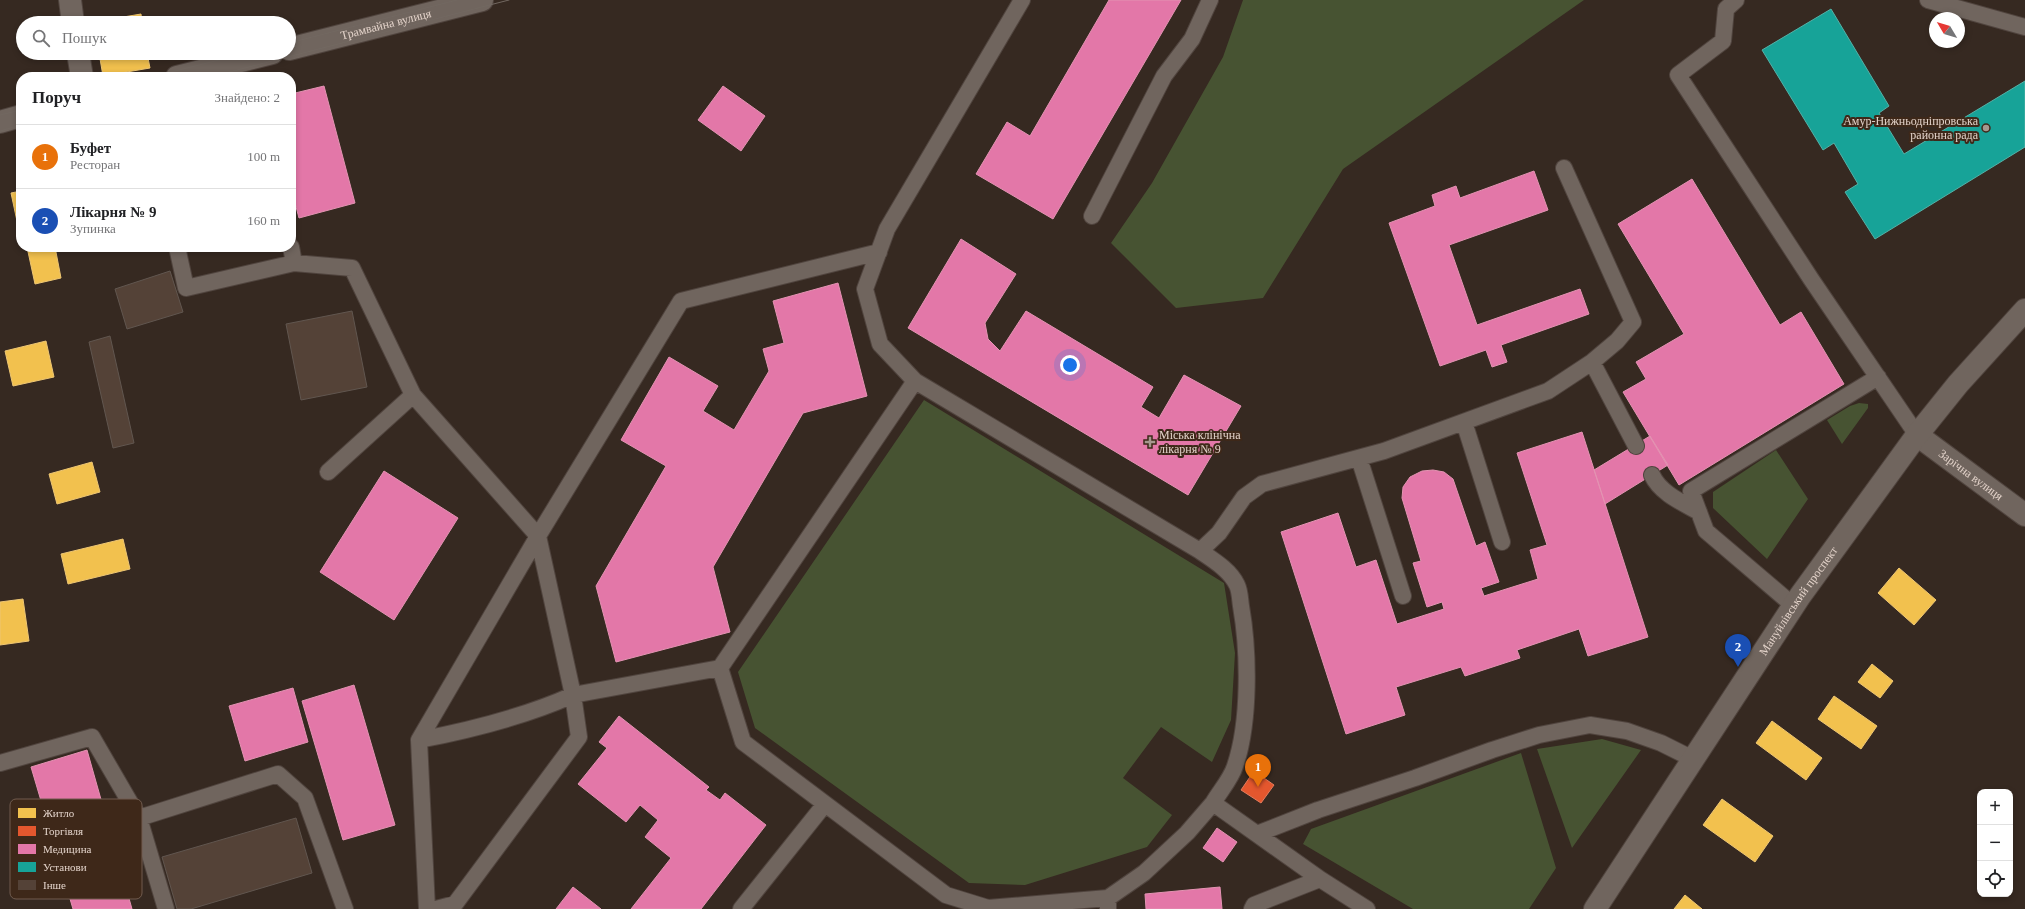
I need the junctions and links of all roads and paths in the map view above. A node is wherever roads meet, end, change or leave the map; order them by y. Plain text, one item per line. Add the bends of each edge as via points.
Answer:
1 (70, 0) edge
2 (482, 0) edge
3 (1022, 0) edge
4 (1210, 0) edge
5 (1736, 0) edge
6 (1928, 0) edge
7 (426, 12) edge
8 (73, 16) edge
9 (2025, 27) edge
10 (296, 47) edge
11 (79, 60) edge
12 (244, 60) edge
13 (81, 72) edge
14 (197, 72) edge
15 (16, 117) edge
16 (0, 122) edge
17 (1564, 168) dead end
18 (1092, 216) dead end
19 (178, 252) edge
20 (291, 252) edge
21 (879, 252) junction
22 (294, 263) junction
23 (2025, 310) edge
24 (1592, 362) junction
25 (1878, 376) junction
26 (915, 381) junction
27 (413, 395) junction
28 (1464, 422) junction
29 (1917, 435) junction
30 (1636, 446) dead end
31 (1359, 458) junction
32 (328, 472) dead end
33 (1652, 475) dead end
34 (1699, 512) junction
35 (2025, 515) edge
36 (538, 536) junction
37 (1502, 542) dead end
38 (1200, 551) junction
39 (1403, 596) dead end
40 (1794, 606) junction
41 (720, 668) junction
42 (573, 695) junction
43 (419, 740) junction
44 (1693, 759) junction
45 (0, 763) edge
46 (128, 799) edge
47 (1214, 803) junction
48 (825, 804) junction
49 (142, 817) edge
50 (142, 828) edge
51 (1257, 834) junction
52 (1320, 879) junction
53 (1108, 903) edge
54 (166, 909) edge
55 (345, 909) edge
56 (427, 909) edge
57 (436, 909) edge
58 (741, 909) edge
59 (1252, 909) edge
60 (1367, 909) edge
61 (1595, 909) edge

1 - 8 main road
2 - 7 main road, Трамвайна вулиця
3 - 21 lane via 887,229
4 - 18 lane via 1192,39 1164,76
5 - 25 lane via 1726,9 1723,41 1678,75 1811,279
6 - 9 lane
7 - 10 main road, Трамвайна вулиця
11 - 13 main road
12 - 14 main road
15 - 16 main road
17 - 24 lane via 1633,322 1617,341
19 - 22 lane via 186,288
20 - 22 lane
21 - 26 lane via 865,289 880,344
21 - 36 lane via 681,300
22 - 27 lane via 352,268
23 - 29 main road, Мануйлівський проспект via 1958,384
24 - 28 lane via 1548,391
24 - 30 lane
25 - 29 lane
25 - 34 lane via 1691,491
26 - 38 lane
26 - 41 lane
27 - 32 lane
27 - 36 lane
28 - 31 lane
28 - 37 lane
29 - 35 main road, Зарічна вулиця
29 - 40 main road, Мануйлівський проспект
31 - 38 lane via 1262,484 1244,497 1219,533
31 - 39 lane
33 - 34 lane via 1654,482
34 - 40 lane via 1706,531
36 - 42 lane
36 - 43 lane
38 - 47 lane via 1230,574 1238,586 1244,624 1246,694 1242,739 1234,768
40 - 44 main road, Мануйлівський проспект
41 - 42 lane
41 - 48 lane via 743,742
42 - 43 lane via 536,710
42 - 57 lane via 579,737 455,904
43 - 56 lane
44 - 51 lane via 1661,743 1627,732 1590,726 1539,735 1492,750 1318,810
44 - 61 main road, Мануйлівський проспект
45 - 46 lane via 92,737
47 - 51 lane
47 - 53 lane via 1187,833
48 - 53 lane via 946,895 988,908
48 - 58 lane
49 - 55 lane via 278,774 305,798
50 - 54 lane
51 - 52 lane
52 - 59 lane via 1254,905
52 - 60 lane

